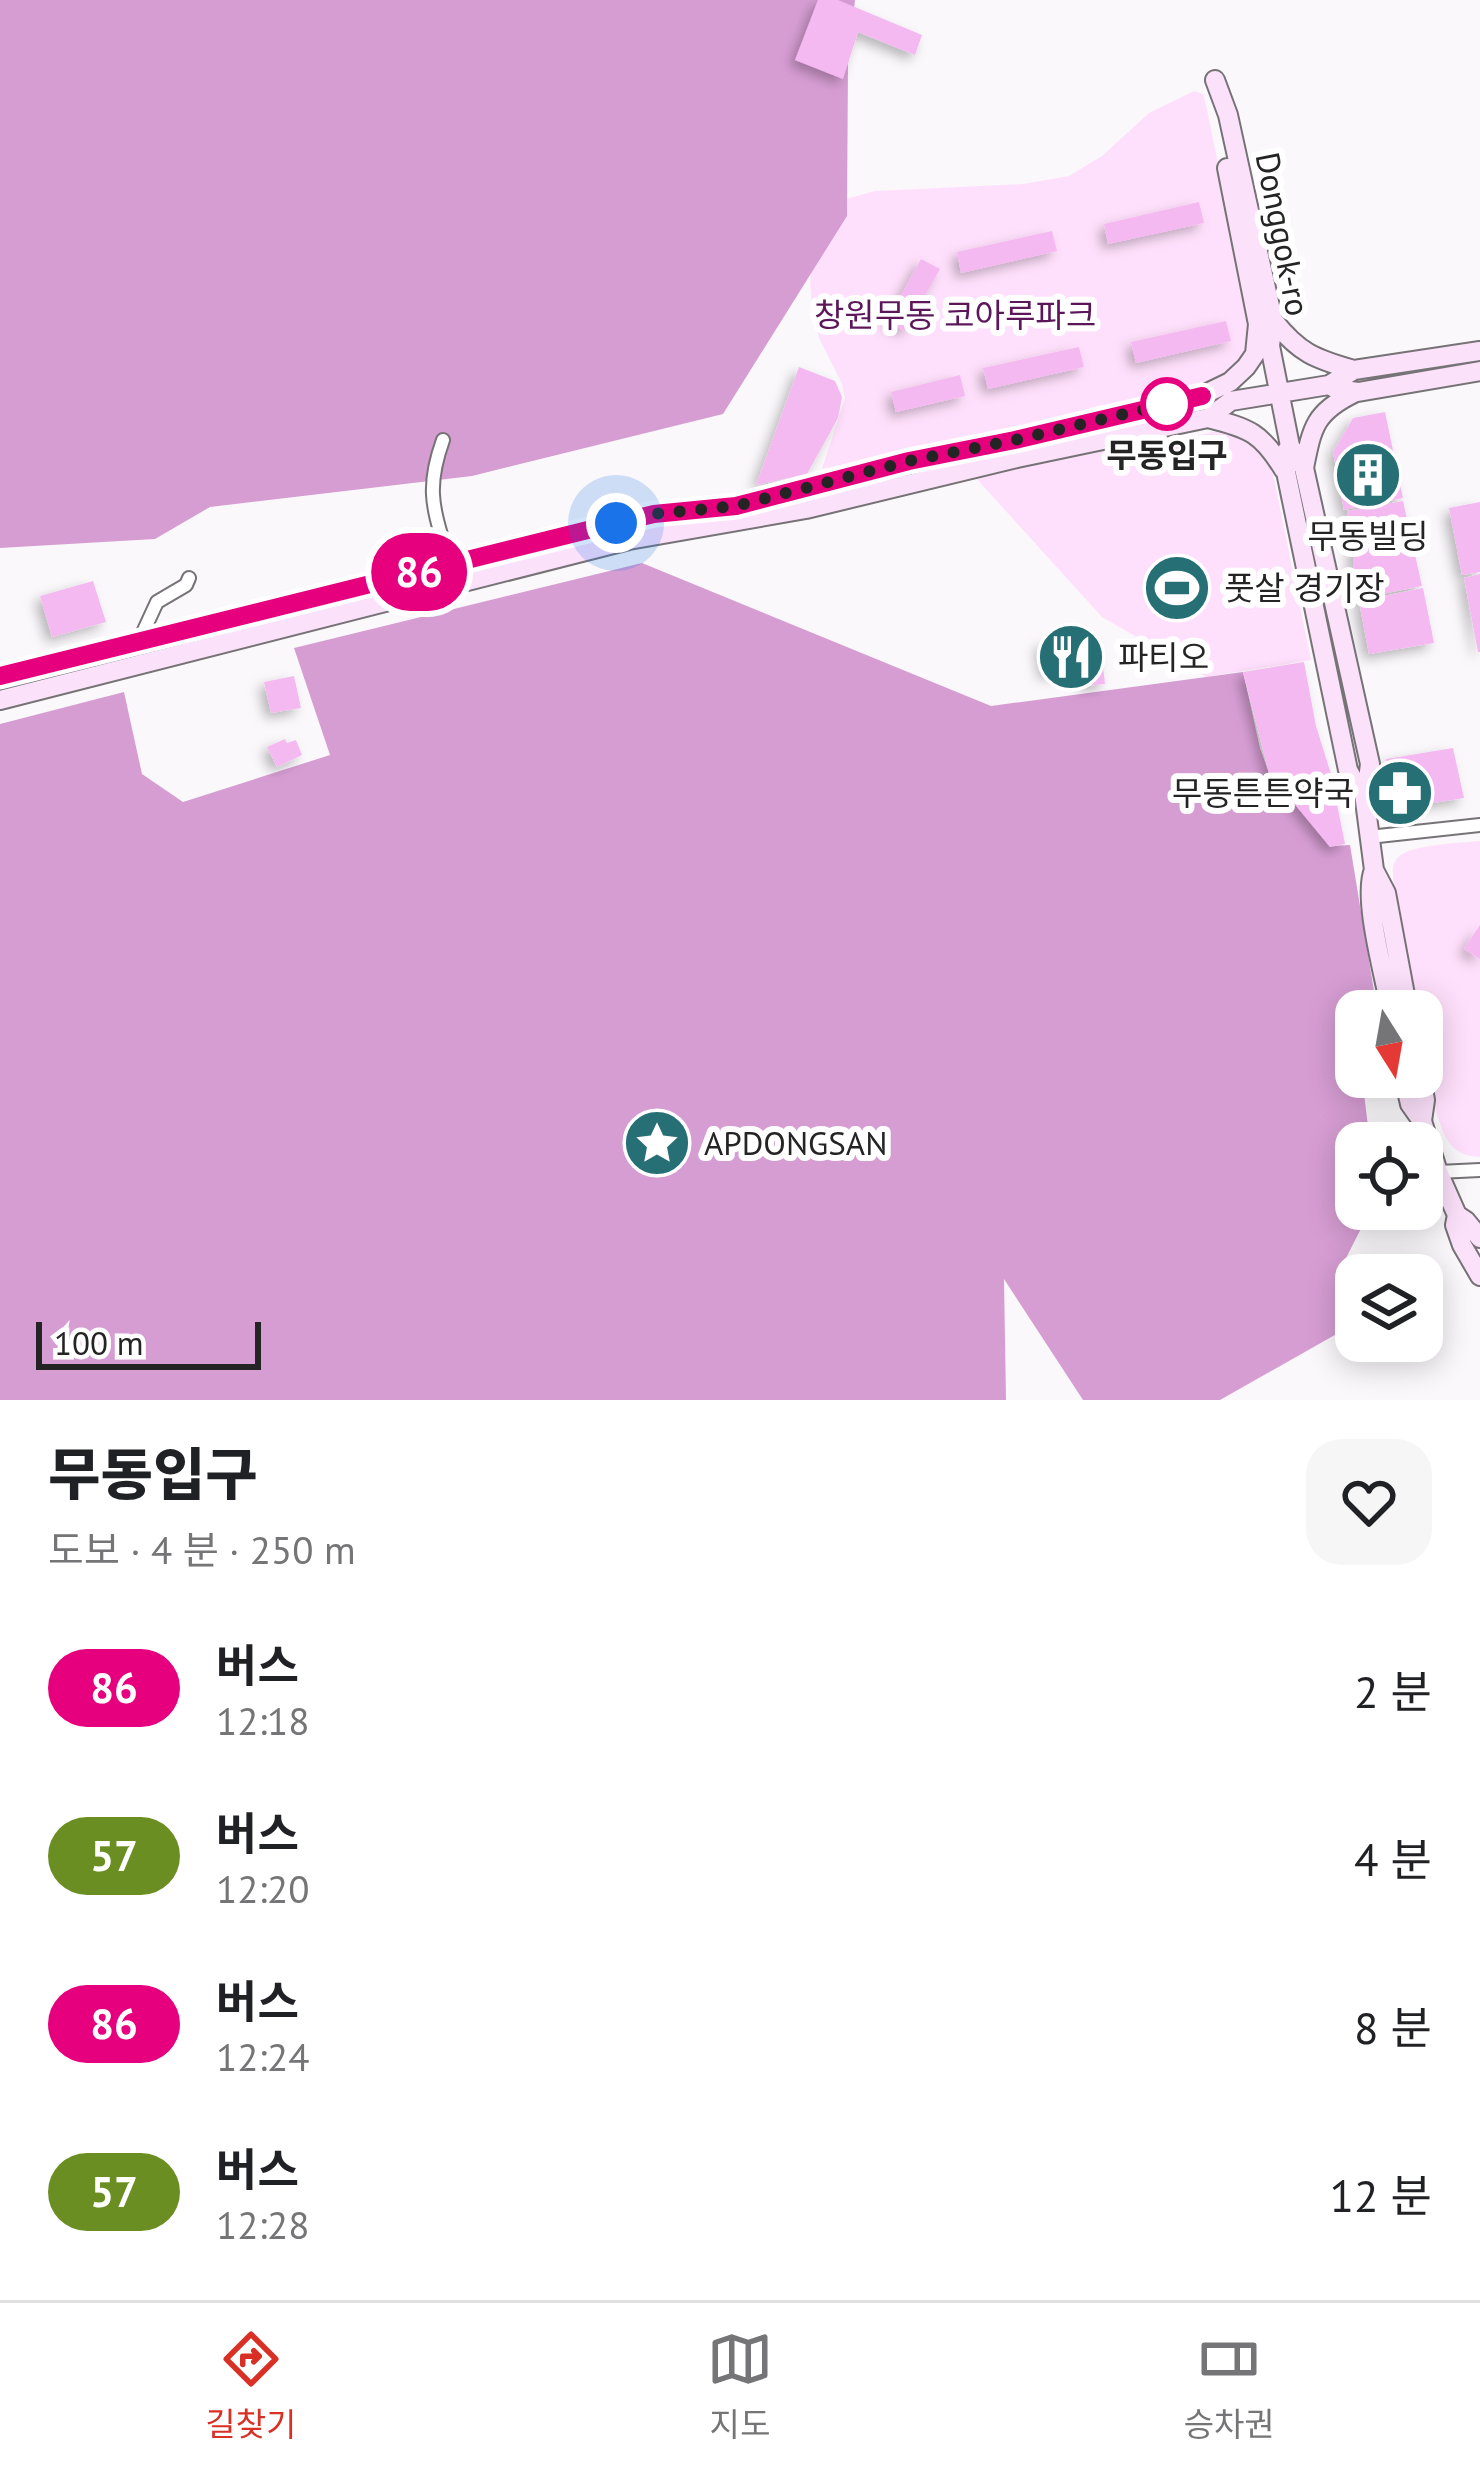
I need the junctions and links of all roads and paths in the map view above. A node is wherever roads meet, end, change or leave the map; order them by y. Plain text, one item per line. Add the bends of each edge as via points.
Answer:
1 (1266, 322) junction
2 (1480, 351) edge
3 (1354, 370) junction
4 (1480, 371) edge
5 (1329, 385) junction
6 (1358, 392) junction
7 (1280, 393) junction
8 (1202, 396) junction
9 (1231, 401) junction
10 (1208, 418) junction
11 (443, 440) dead end
12 (1295, 470) junction
13 (449, 563) junction
14 (188, 578) dead end
15 (139, 641) junction
16 (0, 676) edge
17 (0, 700) edge
18 (1480, 825) edge
19 (1369, 837) junction
20 (1374, 869) junction
21 (1387, 990) edge
22 (1404, 990) edge
23 (1408, 1098) edge
24 (1425, 1098) edge
25 (1422, 1121) joint
26 (1480, 1170) edge
27 (1443, 1172) edge
28 (1443, 1183) edge
29 (1457, 1215) junction
30 (1480, 1238) edge
31 (1480, 1276) edge

1 - 1 main road, Donggok-ro via 1228,115 1216,80 1218,117
1 - 3 main road via 1301,351
1 - 7 main road, Donggok-ro
1 - 8 main road via 1246,367
2 - 3 main road
3 - 5 main road
4 - 6 main road
5 - 6 main road
5 - 7 main road
6 - 12 main road via 1316,421
7 - 9 main road
7 - 12 main road, Donggok-ro
8 - 9 main road
8 - 13 main road via 754,502 654,514
9 - 10 main road
10 - 12 main road via 1249,429
10 - 17 main road via 806,509 629,540
11 - 13 street via 432,498
12 - 19 main road via 1348,770 1364,793
13 - 15 main road
14 - 15 street via 157,602
15 - 16 main road
18 - 19 street
19 - 20 main road
20 - 21 main road via 1370,896
20 - 22 main road
23 - 25 main road
24 - 25 main road
26 - 27 street
28 - 29 main road
29 - 30 main road
29 - 31 main road

